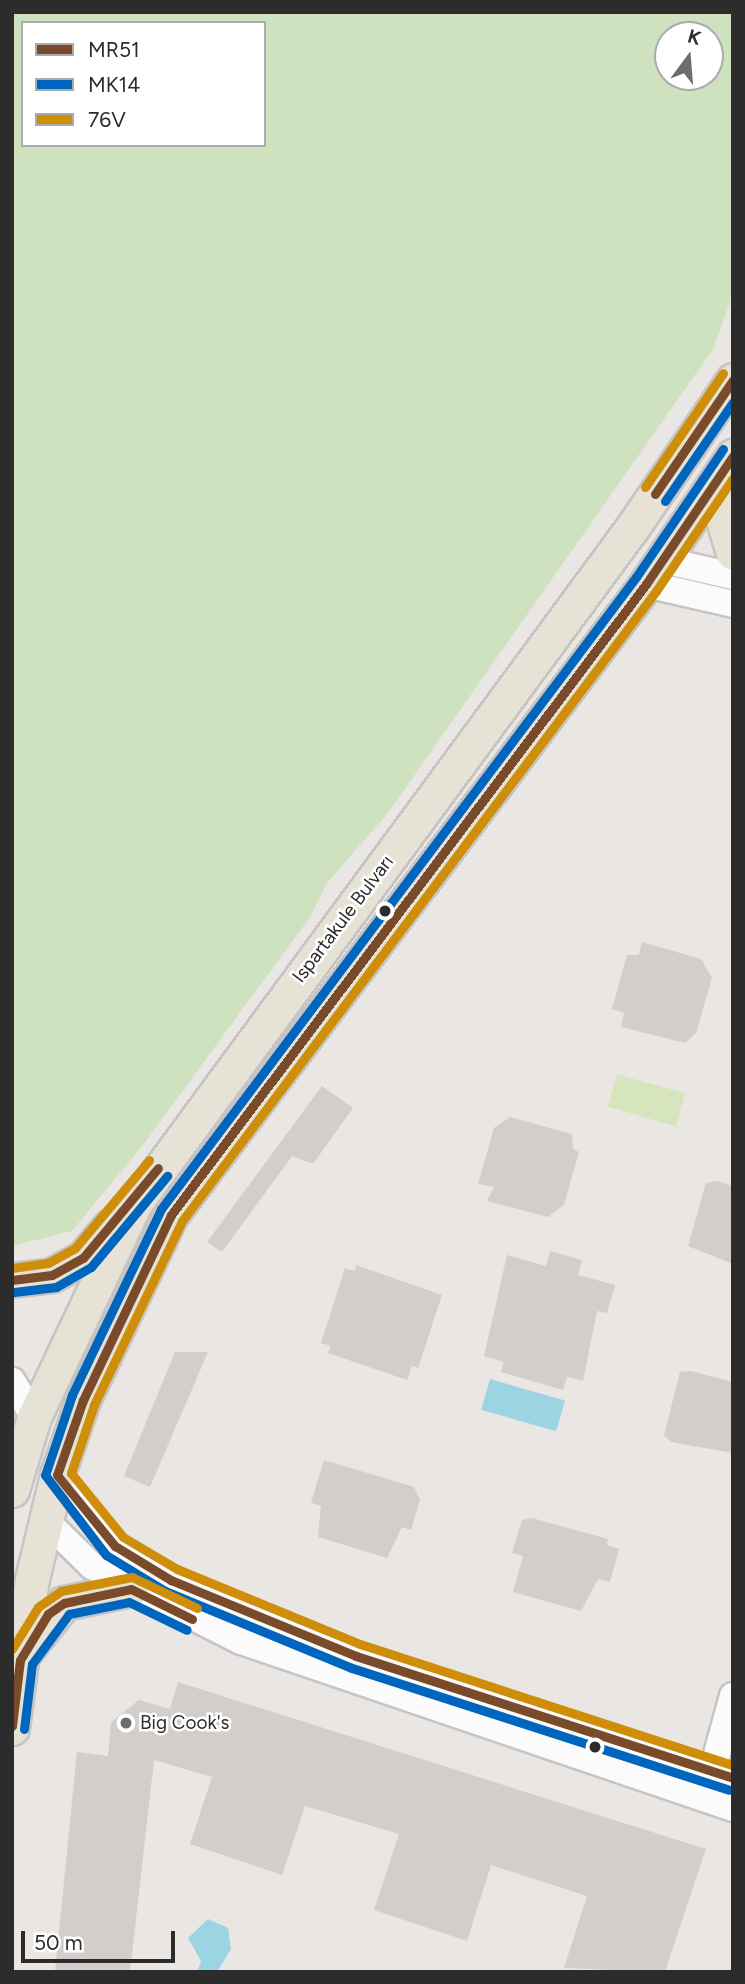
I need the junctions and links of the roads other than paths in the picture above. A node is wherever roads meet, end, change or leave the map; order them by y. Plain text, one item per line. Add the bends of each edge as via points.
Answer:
1 (733, 382) edge
2 (733, 456) edge
3 (733, 464) edge
4 (733, 553) edge
5 (638, 565) junction
6 (733, 576) edge
7 (733, 604) edge
8 (147, 1185) junction
9 (12, 1280) edge
10 (12, 1381) edge
11 (83, 1400) junction
12 (23, 1416) edge
13 (57, 1475) junction
14 (13, 1480) edge
15 (45, 1520) junction
16 (131, 1589) junction
17 (20, 1660) junction
18 (733, 1696) edge
19 (12, 1728) edge
20 (711, 1772) edge
21 (681, 1791) junction
22 (730, 1803) edge

1 - 5 main road, Ispartakule Bulvarı
2 - 5 main road, Ispartakule Bulvarı
3 - 4 main road via 719,506
5 - 6 street
5 - 7 street
5 - 8 main road, Ispartakule Bulvarı
5 - 11 main road, Ispartakule Bulvarı via 170,1215
8 - 9 main road via 83,1258 52,1275
8 - 12 main road, Ispartakule Bulvarı
10 - 12 street
11 - 12 main road via 53,1416
11 - 13 main road, Ispartakule Bulvarı
12 - 13 main road
12 - 14 main road, Ispartakule Bulvarı
13 - 15 main road, Ispartakule Bulvarı
13 - 20 street via 115,1546 171,1580 356,1656
14 - 15 main road
15 - 16 street via 92,1566
15 - 17 main road, Ispartakule Bulvarı
16 - 17 main road via 64,1602 48,1614
16 - 21 street via 241,1641
17 - 19 main road, Ispartakule Bulvarı
18 - 20 street
20 - 21 street
21 - 22 street

